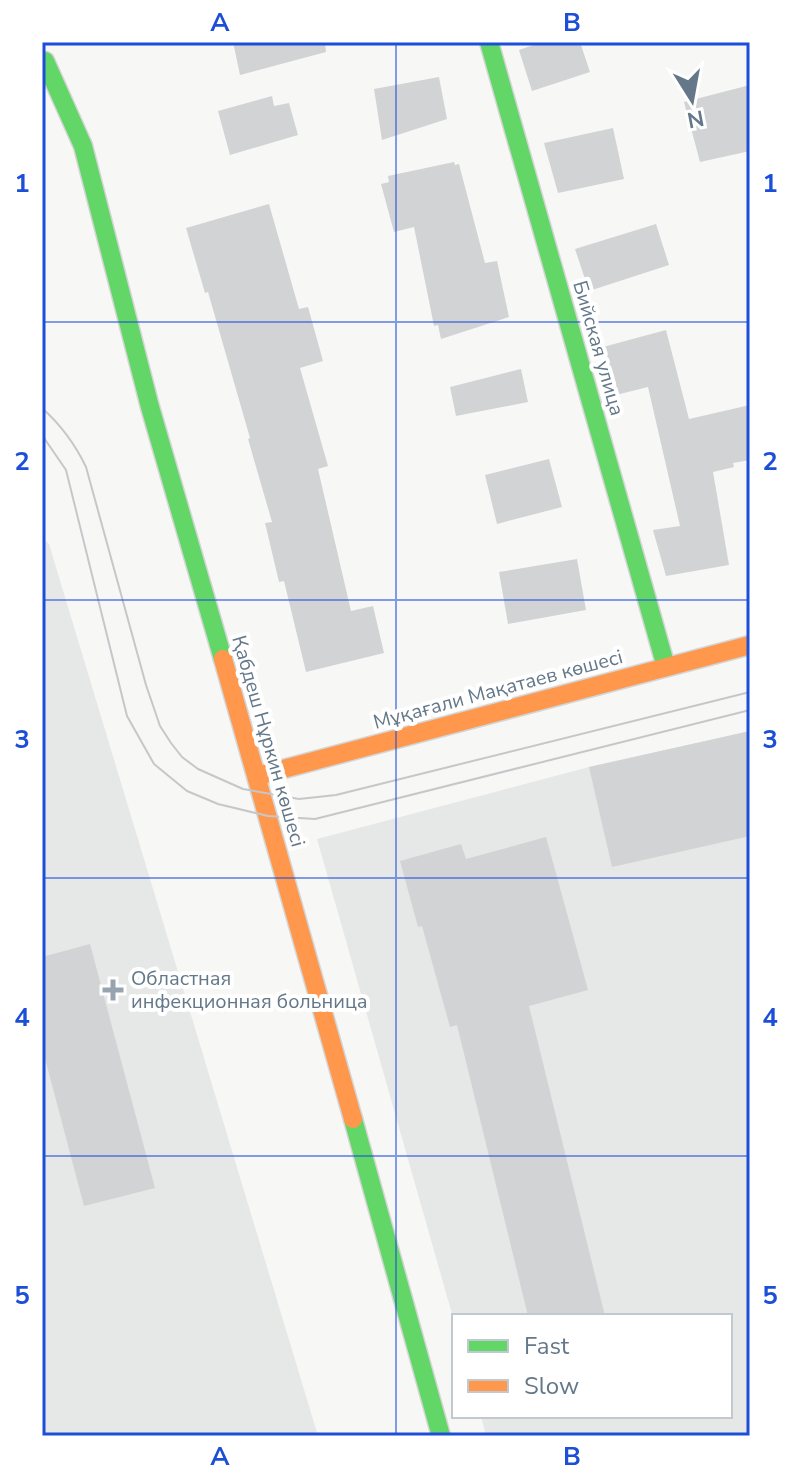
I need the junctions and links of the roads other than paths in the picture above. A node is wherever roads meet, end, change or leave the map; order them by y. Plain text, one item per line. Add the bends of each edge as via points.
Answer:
1 (489, 42) edge
2 (44, 62) edge
3 (750, 645) edge
4 (666, 667) junction
5 (257, 776) junction
6 (441, 1436) edge

1 - 4 street, Бийская улица
2 - 5 street, Қабдеш Нұркин көшесі via 83,146 150,407
3 - 4 street, Мұқағали Мақатаев көшесі
4 - 5 street, Мұқағали Мақатаев көшесі
5 - 6 street, Қабдеш Нұркин көшесі

